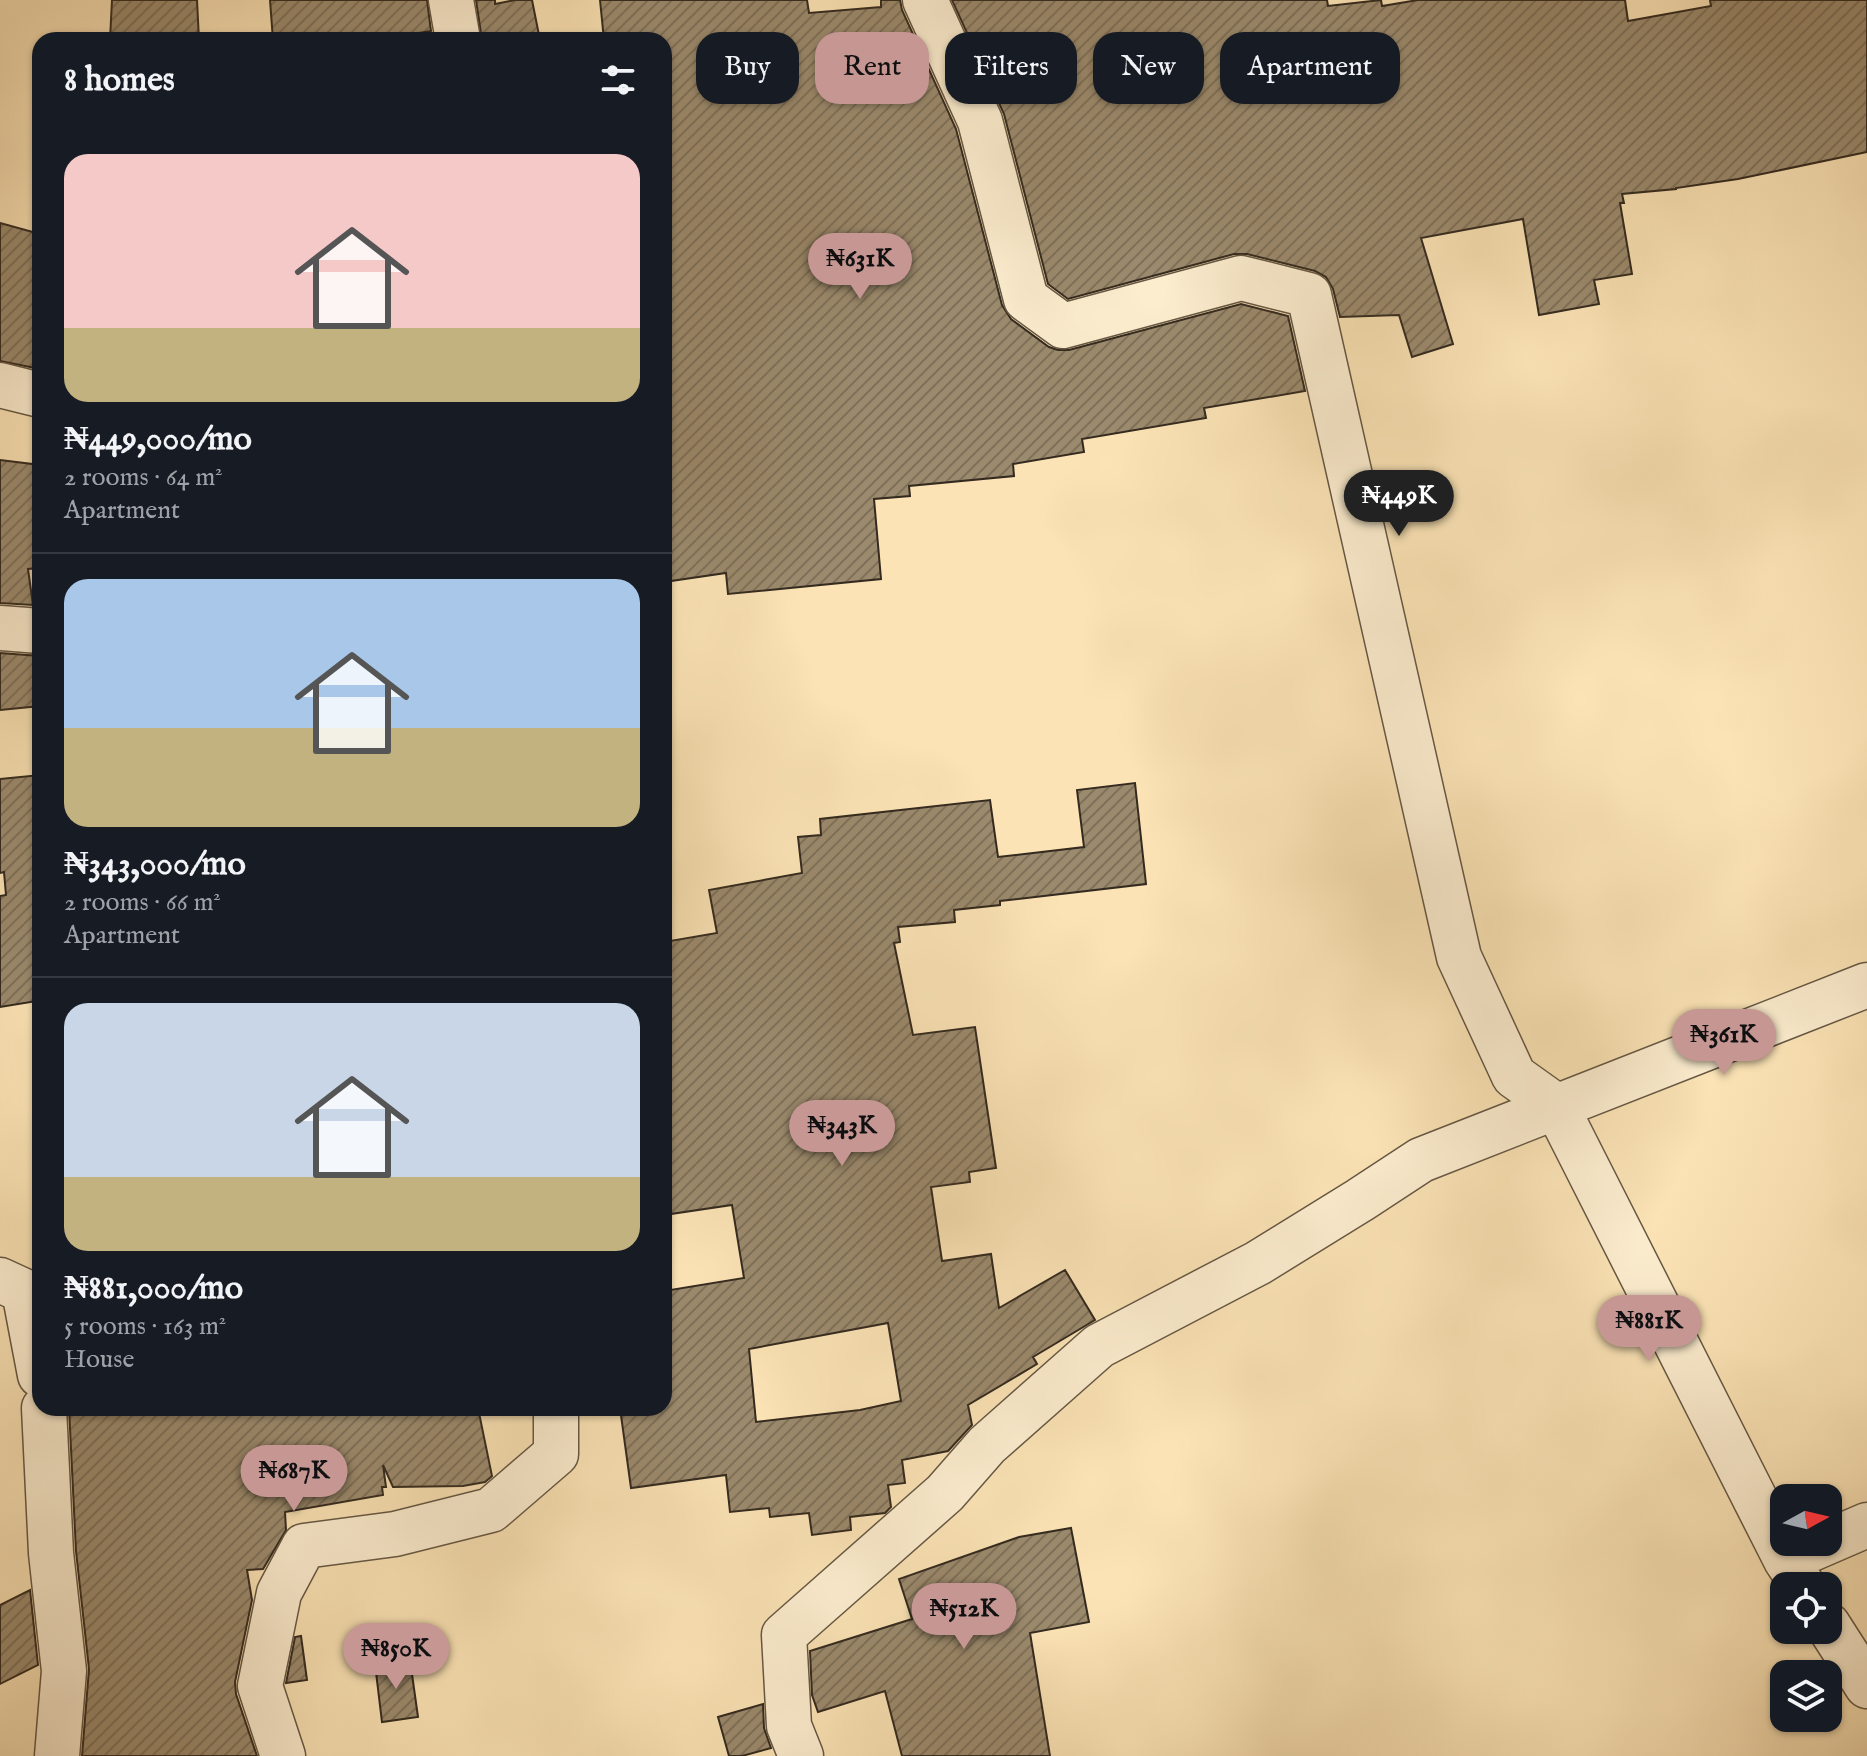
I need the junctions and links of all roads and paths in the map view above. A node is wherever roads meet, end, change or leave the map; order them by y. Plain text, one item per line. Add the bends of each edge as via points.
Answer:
1 (451, 0) edge
2 (925, 0) edge
3 (457, 32) edge
4 (0, 385) edge
5 (32, 393) edge
6 (0, 628) edge
7 (32, 630) edge
8 (1867, 985) edge
9 (1556, 1106) junction
10 (0, 1280) edge
11 (32, 1333) edge
12 (44, 1416) edge
13 (556, 1416) edge
14 (1867, 1525) edge
15 (1794, 1572) edge
16 (1796, 1572) edge
17 (1840, 1644) edge
18 (1867, 1686) edge
19 (57, 1756) edge
20 (283, 1756) edge
21 (801, 1756) edge

1 - 3 street
2 - 9 street via 980,121 1026,299 1063,326 1241,278 1309,295 1459,957 1514,1076
4 - 5 street
6 - 7 street
8 - 9 street
9 - 15 street
9 - 21 street via 1421,1160 1258,1263 1099,1346 987,1445 945,1493 784,1635 789,1726
10 - 11 street via 24,1291
12 - 19 street via 64,1671
13 - 20 street via 556,1454 491,1510 395,1534 304,1546 279,1593 260,1686
14 - 16 street
17 - 18 street

